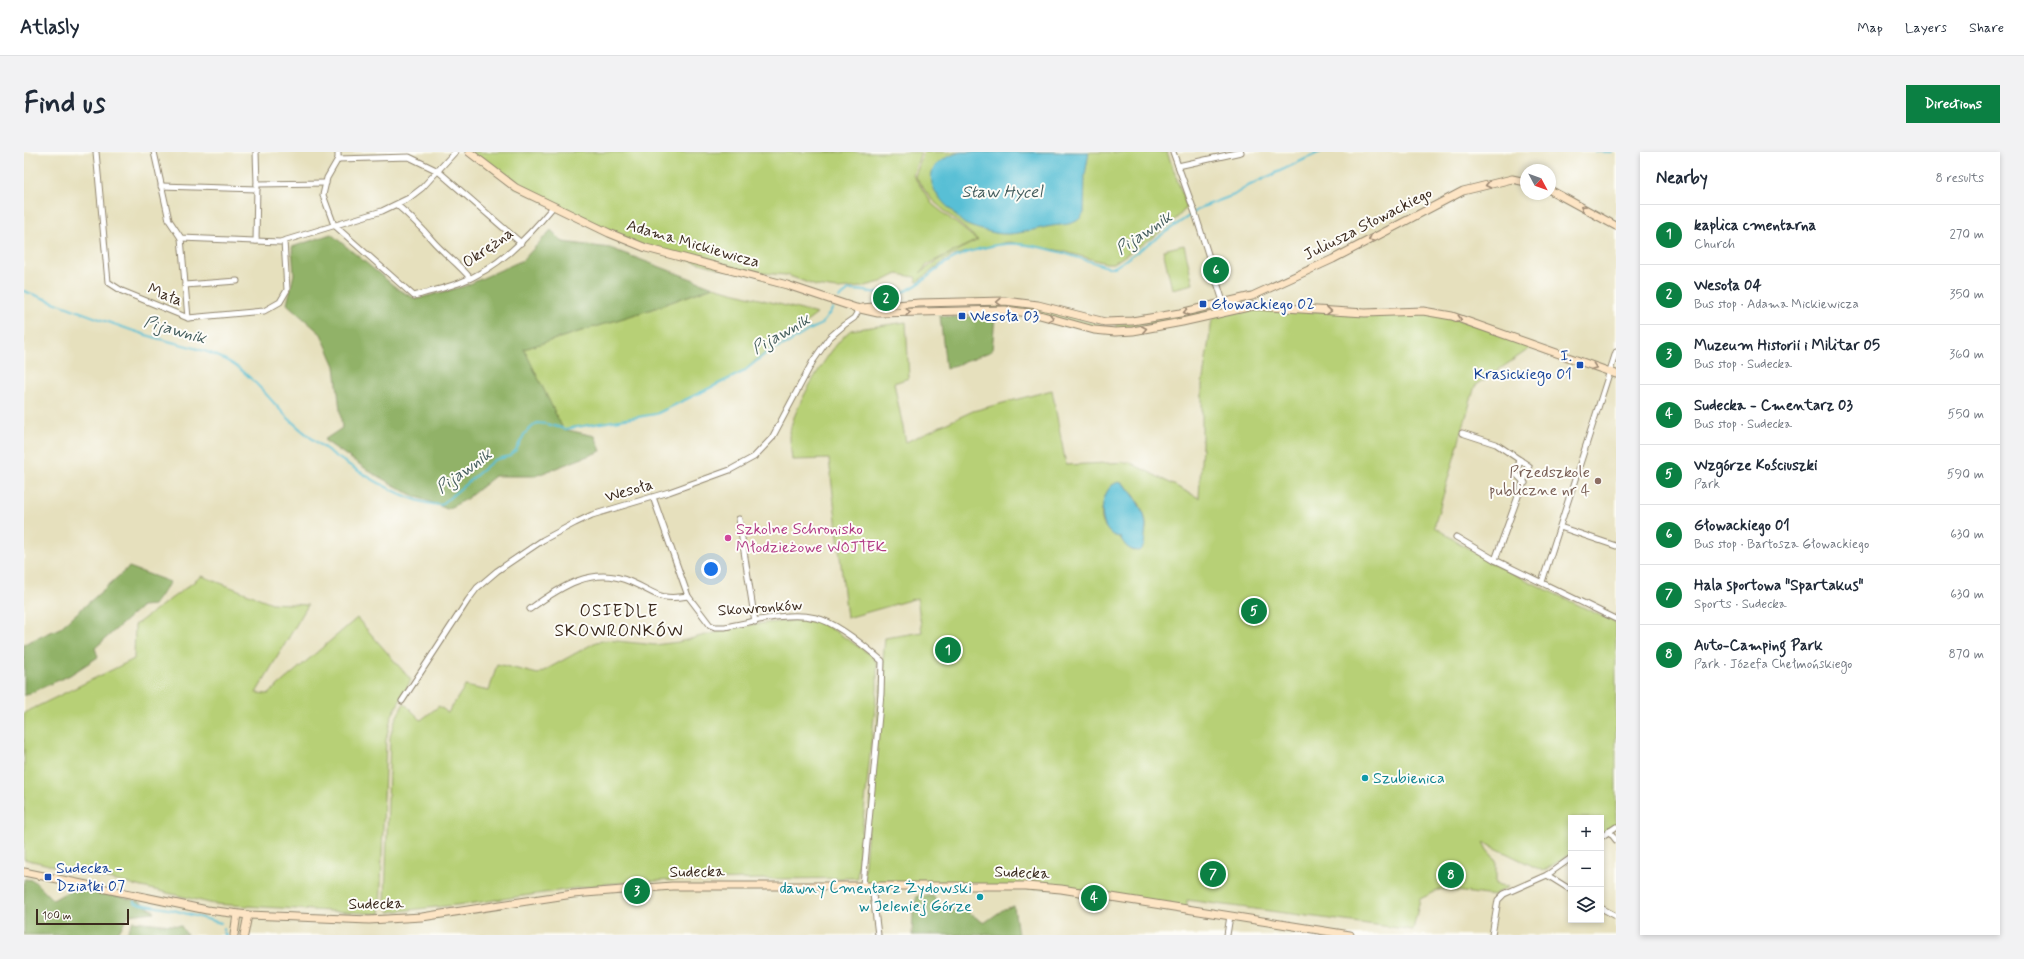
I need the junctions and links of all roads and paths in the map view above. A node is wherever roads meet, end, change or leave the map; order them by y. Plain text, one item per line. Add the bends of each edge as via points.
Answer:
1 (96, 152) edge
2 (154, 152) edge
3 (256, 152) edge
4 (338, 152) edge
5 (455, 152) edge
6 (469, 152) edge
7 (1173, 152) edge
8 (1241, 152) edge
9 (338, 159) junction
10 (1178, 166) junction
11 (438, 171) junction
12 (1520, 181) edge
13 (326, 183) junction
14 (161, 186) junction
15 (257, 186) junction
16 (1556, 193) edge
17 (397, 205) junction
18 (554, 207) junction
19 (334, 225) junction
20 (1616, 226) edge
21 (181, 238) junction
22 (256, 241) junction
23 (284, 241) junction
24 (521, 243) junction
25 (470, 278) junction
26 (237, 281) dead end
27 (185, 285) junction
28 (1252, 296) junction
29 (1254, 306) junction
30 (856, 308) junction
31 (1225, 308) junction
32 (188, 318) junction
33 (1616, 352) edge
34 (1613, 373) edge
35 (1462, 433) dead end
36 (1520, 460) junction
37 (1525, 483) junction
38 (653, 497) junction
39 (739, 519) dead end
40 (1560, 527) junction
41 (1456, 537) dead end
42 (1616, 546) edge
43 (1496, 560) junction
44 (1542, 582) junction
45 (688, 596) junction
46 (530, 609) dead end
47 (1616, 619) edge
48 (755, 622) junction
49 (402, 701) dead end
50 (1616, 827) edge
51 (1609, 832) junction
52 (1604, 835) edge
53 (1616, 840) edge
54 (1568, 860) edge
55 (24, 872) edge
56 (1547, 875) junction
57 (863, 885) junction
58 (872, 886) junction
59 (1568, 888) edge
60 (1604, 910) edge
61 (236, 914) junction
62 (248, 915) junction
63 (1230, 916) junction
64 (1616, 916) edge
65 (234, 935) edge
66 (244, 935) edge
67 (878, 935) edge
68 (1227, 935) edge
69 (1350, 935) edge
70 (1492, 935) edge

1 - 32 street, Mała via 108,282 122,292
2 - 14 street
3 - 15 street
4 - 9 street
5 - 11 street
6 - 18 street, Adama Mickiewicza via 516,188
7 - 10 street
8 - 10 street
9 - 11 street via 410,157
9 - 13 street
10 - 31 street
11 - 17 street via 414,194
11 - 24 street
12 -> 28 street, Juliusza Słowackiego via 1512,179 1463,191 1333,259
13 - 15 street
13 - 19 street via 324,195
14 - 15 street
14 - 21 street via 169,220
15 - 22 street
20 -> 16 street
17 - 19 street
17 - 25 street via 425,229 433,241
18 - 24 street, Okrężna
18 - 30 street, Adama Mickiewicza via 646,248 787,285
19 - 23 street
19 - 25 street, Okrężna via 414,296
21 - 22 street
21 - 27 street
22 - 23 street
23 - 32 street, Mała via 287,290 280,302 264,311
24 - 25 street, Okrężna via 489,268
26 - 27 street
27 - 32 street
28 - 29 street via 1249,302
28 - 31 street, Juliusza Słowackiego
29 - 31 street, Adama Mickiewicza
29 -> 34 street, Adama Mickiewicza via 1365,313 1438,313 1491,329
31 -> 30 street, Adama Mickiewicza via 1115,322 1096,320 1038,305 1005,301 919,303
30 -> 31 street, Adama Mickiewicza via 878,313 1005,310 1036,314 1094,330 1115,332 1182,322
30 - 38 street, Wesoła via 854,318 830,338 813,361 772,438 754,457 730,470
33 - 34 street
34 - 40 street
35 - 36 street via 1496,444
36 - 37 street via 1516,474
36 - 37 street via 1529,466
37 - 43 street
38 - 45 street, Skowronków
38 - 49 street, Wesoła via 575,523 543,540 497,571 477,588 468,600
39 - 48 street
40 - 42 street
40 - 44 street
41 - 43 street
43 - 44 street
44 - 47 street
45 - 46 street via 668,599 656,596 618,577 591,576 564,587
45 - 48 street, Skowronków via 706,621 715,627
48 - 57 street, Skowronków via 794,616 817,618 836,628 882,661
50 - 51 street
51 - 52 street
51 - 53 street
54 - 56 street
55 - 61 street, Sudecka
56 - 59 street
56 - 70 street via 1504,894 1498,900
57 - 58 street, Sudecka
57 - 62 street, Sudecka via 672,886 603,891 395,919
58 - 63 street, Sudecka via 1054,888
58 - 67 street
60 - 64 street
61 - 62 street, Sudecka
61 - 65 street
62 - 66 street
63 - 68 street
63 - 69 street, Sudecka

